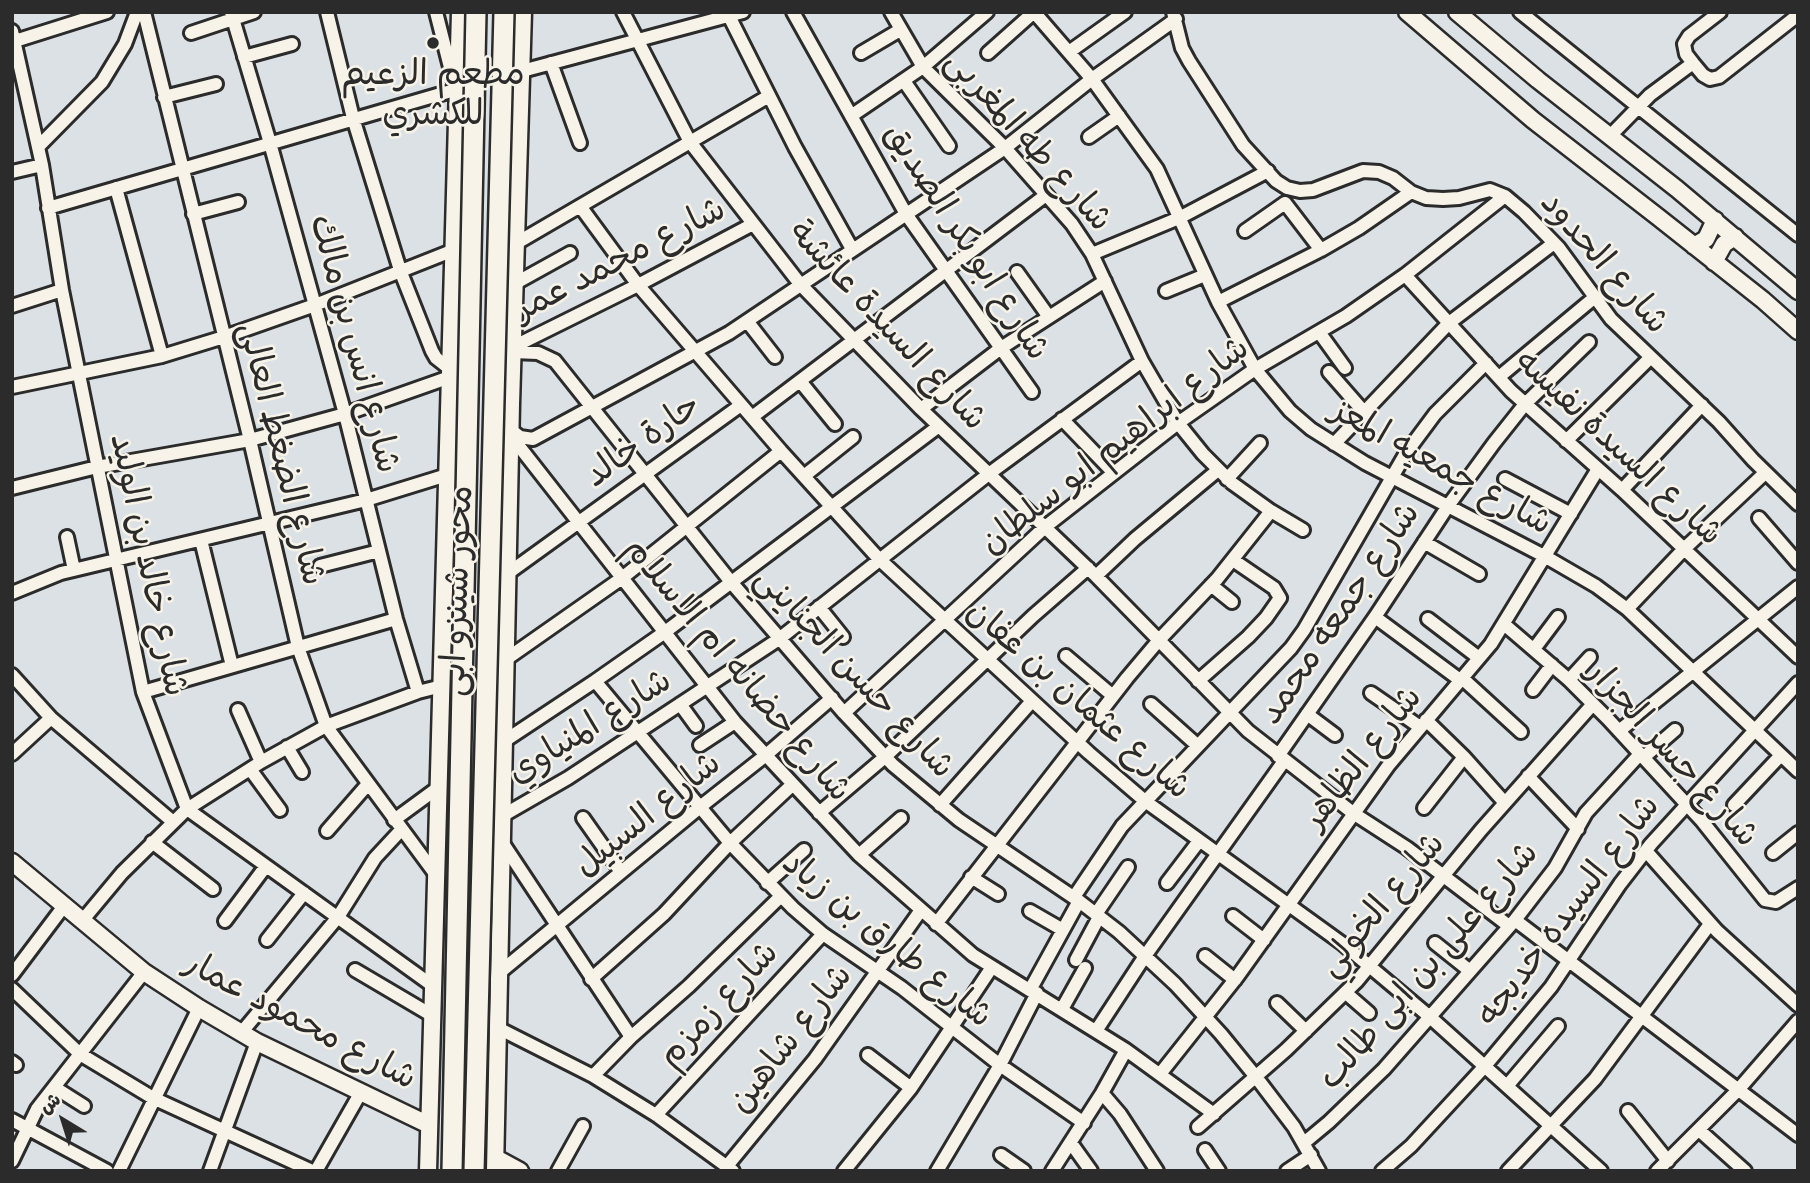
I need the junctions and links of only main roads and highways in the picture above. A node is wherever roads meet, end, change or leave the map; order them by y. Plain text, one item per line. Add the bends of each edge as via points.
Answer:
1 (476, 12) edge
2 (504, 12) edge
3 (452, 1171) edge
4 (474, 1171) edge

1 - 3 main road, محور شينزو ابى, bridge
2 - 4 main road, محور شينزو ابى, bridge

